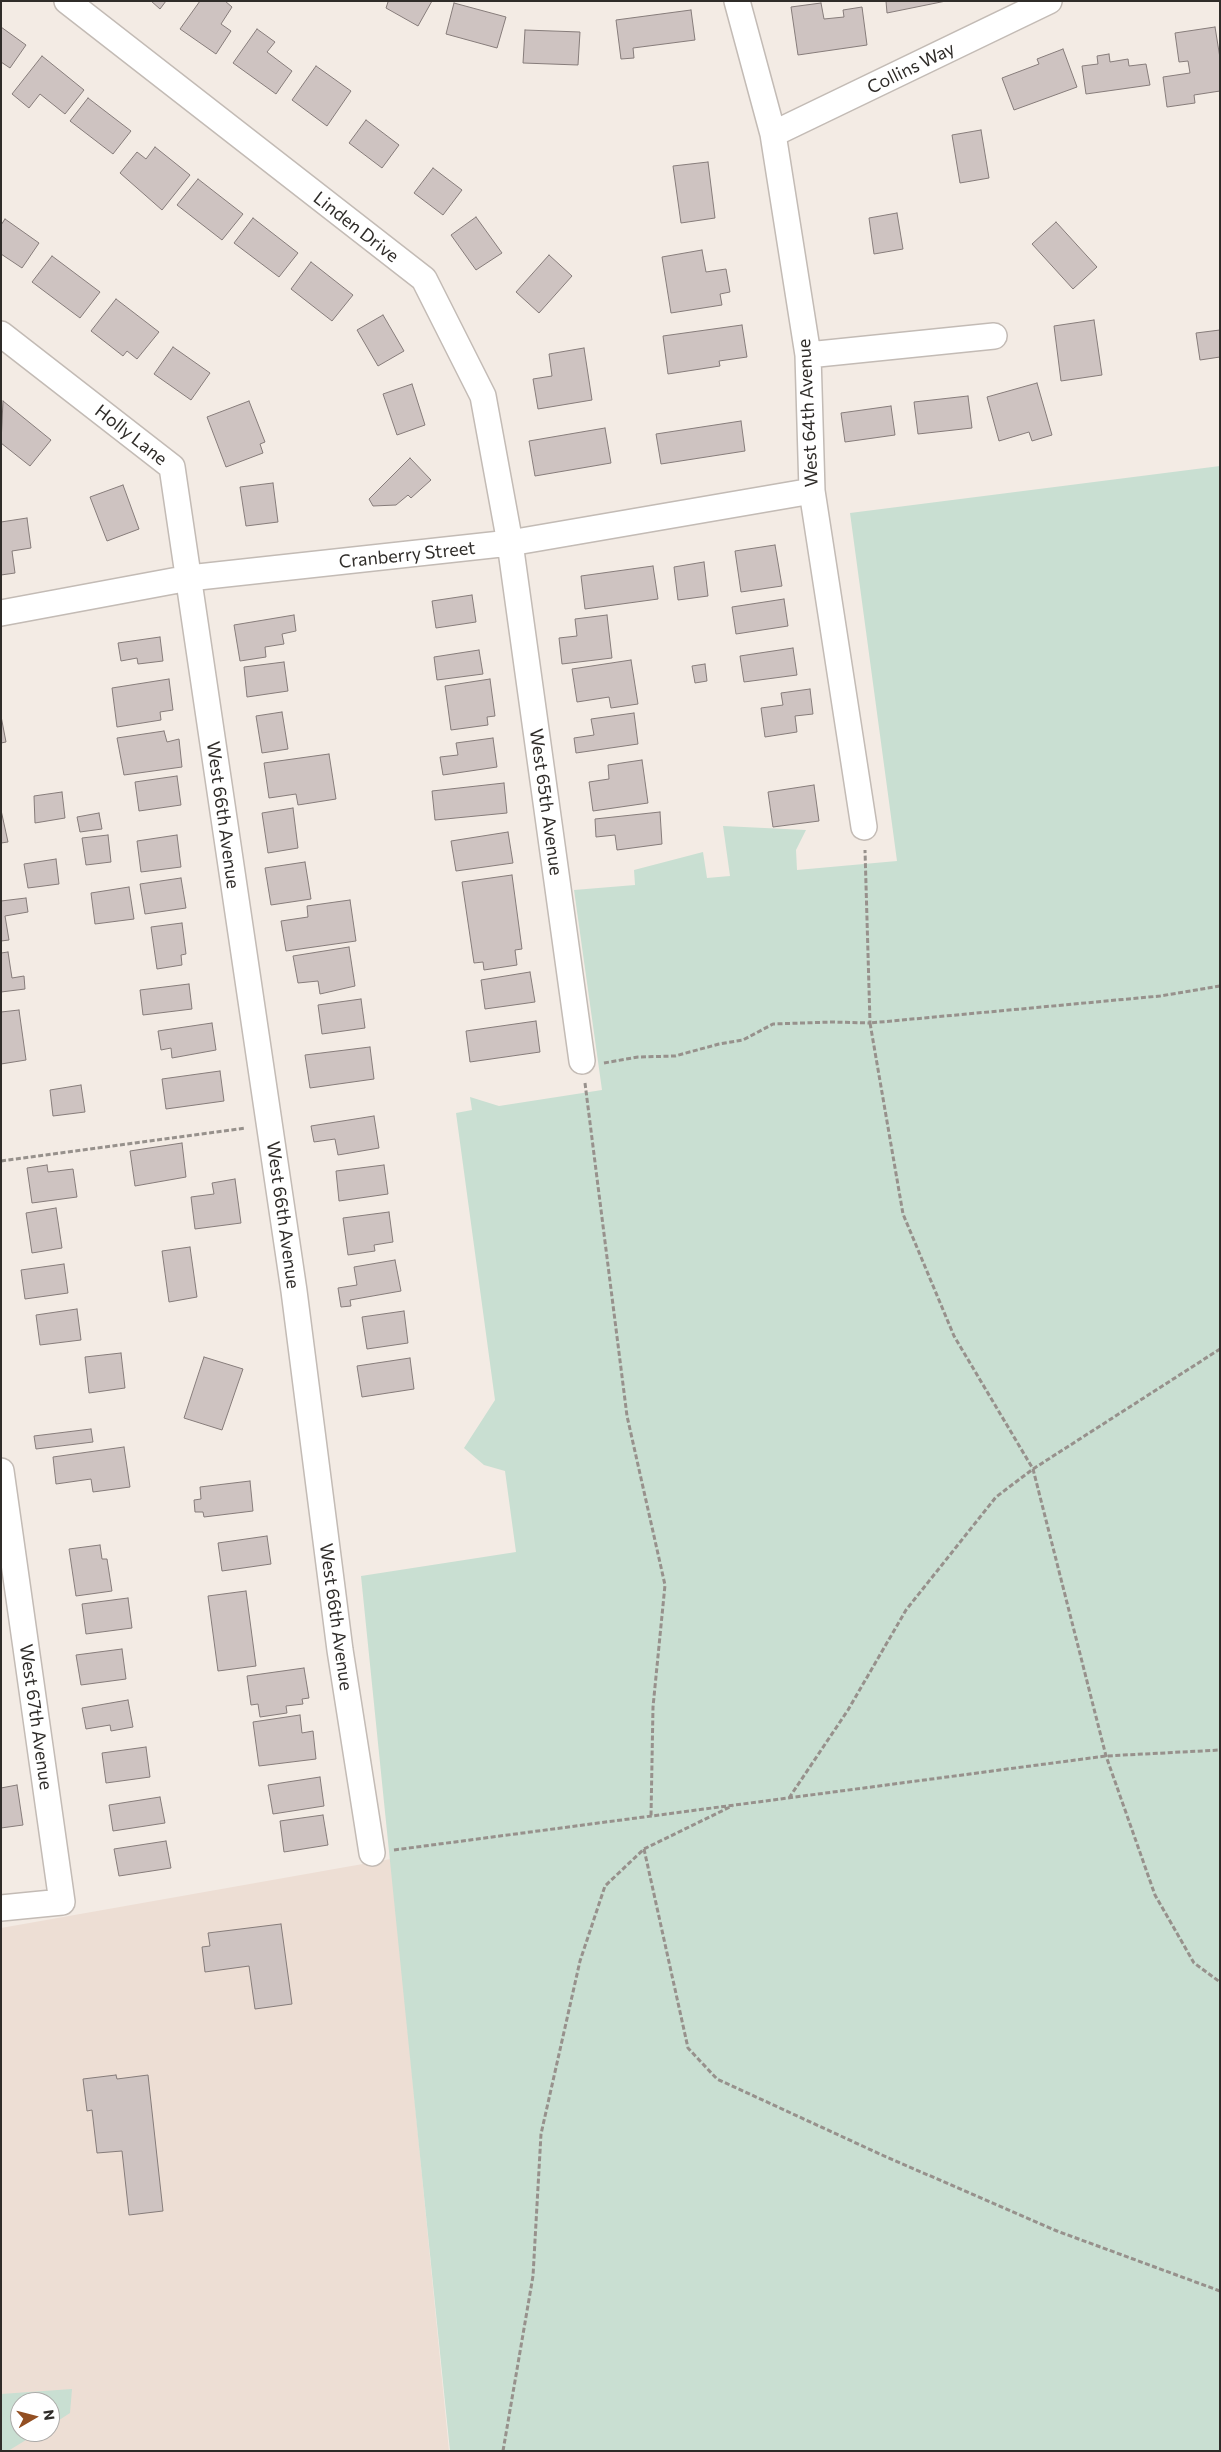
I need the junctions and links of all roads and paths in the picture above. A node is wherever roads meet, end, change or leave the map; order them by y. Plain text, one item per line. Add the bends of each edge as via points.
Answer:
1 (67, 1) edge
2 (737, 1) edge
3 (1049, 1) edge
4 (773, 134) junction
5 (1, 334) edge
6 (994, 336) dead end
7 (808, 355) junction
8 (812, 491) junction
9 (510, 543) junction
10 (188, 578) junction
11 (1, 613) edge
12 (864, 827) joint
13 (1220, 986) edge
14 (870, 1023) junction
15 (582, 1061) junction
16 (269, 1125) junction
17 (1, 1161) edge
18 (1220, 1349) edge
19 (1033, 1469) junction
20 (1, 1471) edge
21 (1220, 1750) edge
22 (1106, 1756) junction
23 (789, 1798) junction
24 (735, 1805) junction
25 (650, 1816) junction
26 (644, 1849) junction
27 (372, 1853) joint
28 (1, 1908) edge
29 (1220, 1982) edge
30 (1220, 2291) edge
31 (503, 2451) edge

1 - 9 street, Linden Drive via 424,279 484,396
2 - 4 street, West 64th Avenue
3 - 4 street, Collins Way
4 - 7 street, West 64th Avenue
5 - 10 street, Holly Lane via 172,467
6 - 7 street
7 - 8 street, West 64th Avenue
8 - 9 street, Cranberry Street
8 - 12 street, West 64th Avenue
9 - 10 street, Cranberry Street
9 - 15 street, West 65th Avenue
10 - 11 street, Cranberry Street
10 - 16 street, West 66th Avenue
12 - 14 path
13 - 14 path via 1160,996
14 - 15 path via 773,1024 743,1040 675,1056 638,1057 594,1065
14 - 19 path via 903,1214 954,1336
15 - 25 path via 627,1416 665,1585 653,1707
16 - 17 path
16 - 27 street, West 66th Avenue via 294,1291 340,1650
18 - 19 path
19 - 22 path
19 - 23 path via 996,1497 906,1610 848,1710
20 - 28 street, West 67th Avenue via 62,1902
21 - 22 path
22 - 23 path
22 - 29 path via 1155,1895 1194,1963
23 - 24 path
24 - 25 path
24 - 26 path
25 - 27 path
26 - 30 path via 688,2048 717,2079 1057,2231
26 - 31 path via 605,1886 580,1961 540,2134 532,2276

